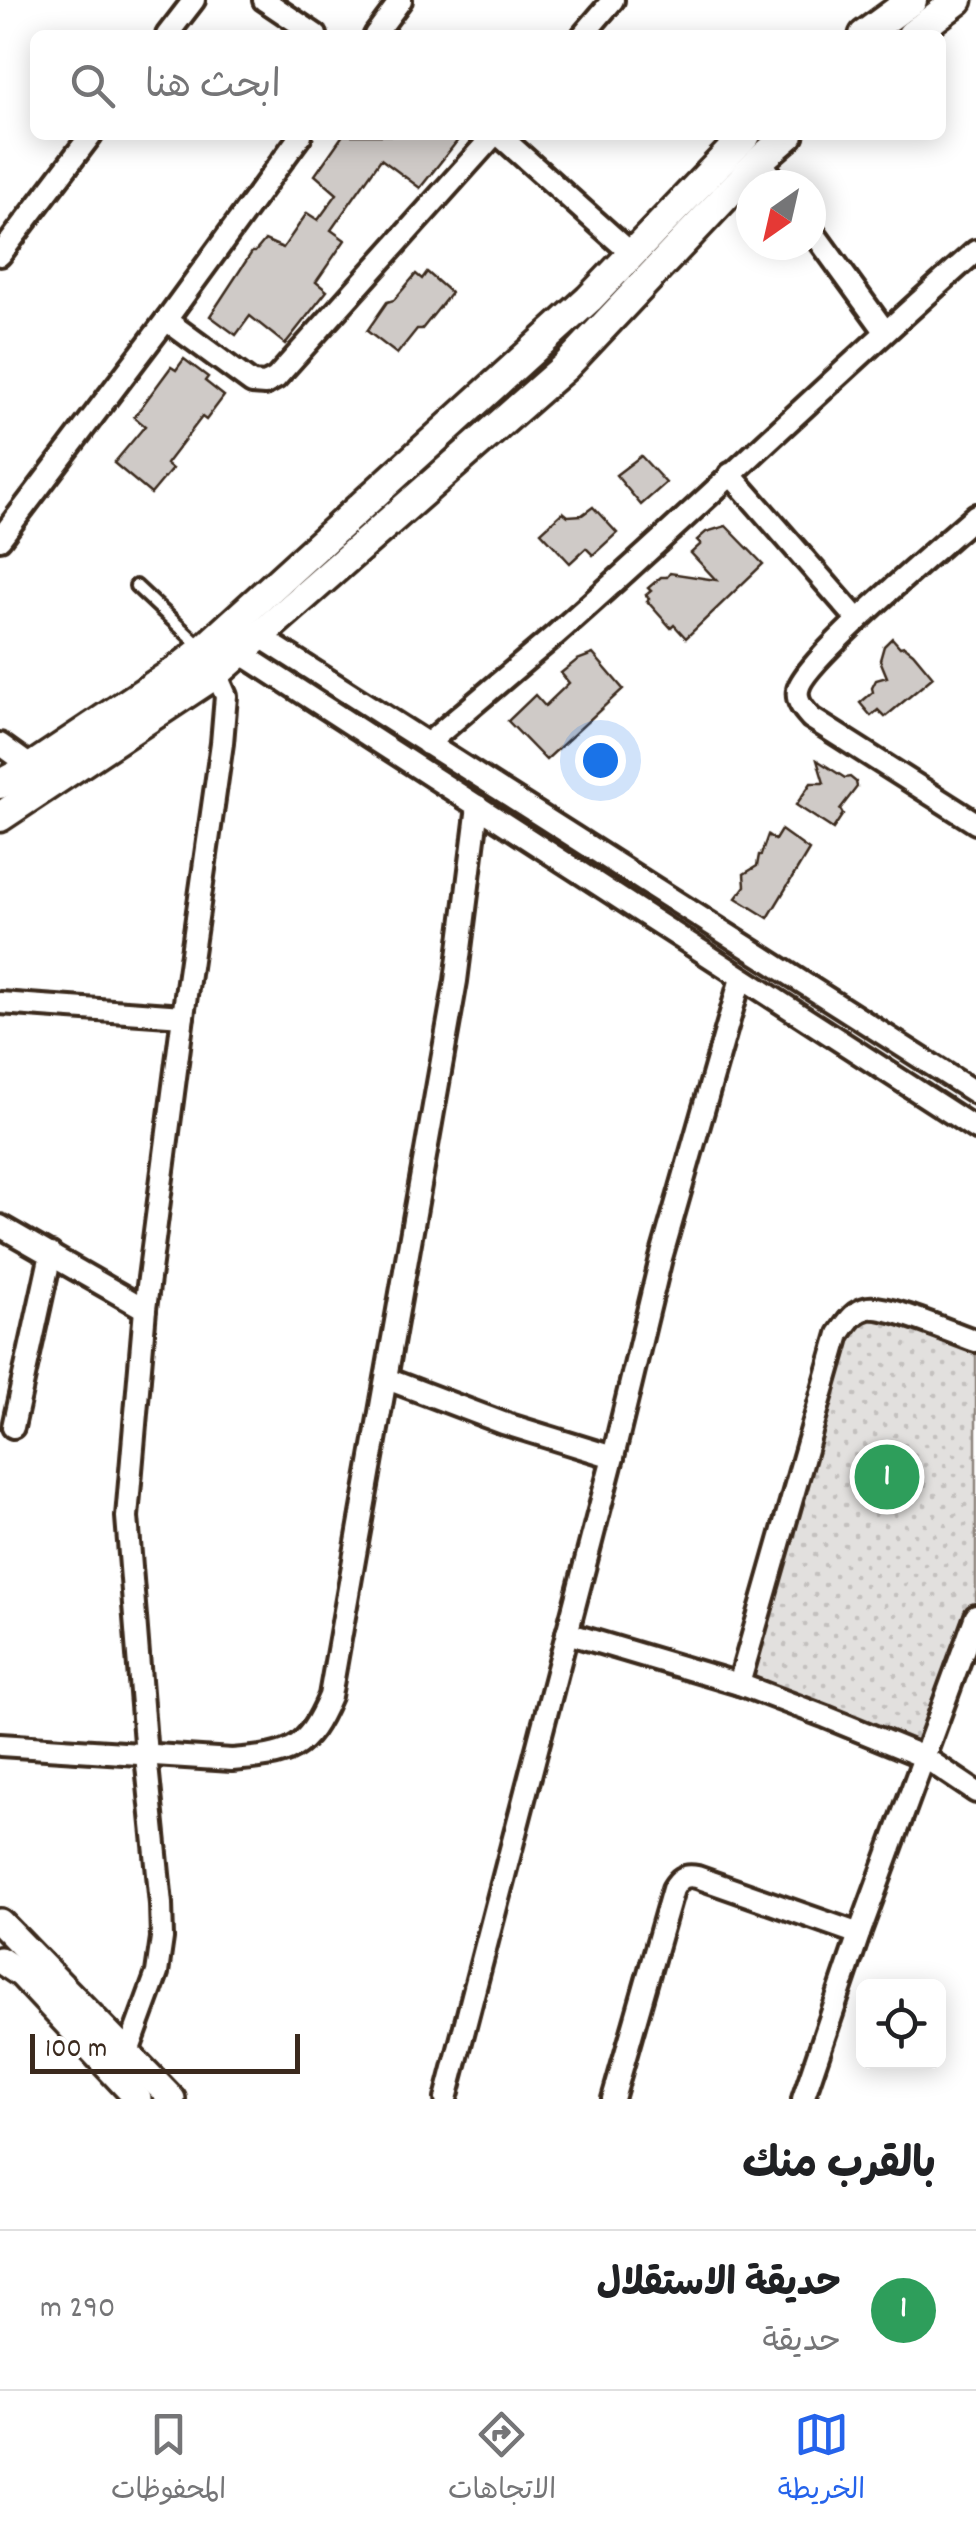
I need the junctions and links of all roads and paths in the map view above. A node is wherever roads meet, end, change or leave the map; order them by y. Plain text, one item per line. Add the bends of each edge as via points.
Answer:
1 (194, 0) edge
2 (264, 0) edge
3 (401, 0) edge
4 (612, 0) edge
5 (912, 0) edge
6 (958, 0) edge
7 (172, 30) edge
8 (309, 30) edge
9 (378, 30) edge
10 (587, 30) edge
11 (871, 30) edge
12 (919, 30) edge
13 (88, 140) edge
14 (296, 140) edge
15 (492, 140) edge
16 (503, 140) edge
17 (753, 148) edge
18 (768, 170) edge
19 (826, 250) edge
20 (976, 251) edge
21 (632, 254) junction
22 (0, 255) edge
23 (166, 320) junction
24 (885, 331) junction
25 (730, 474) junction
26 (976, 516) edge
27 (0, 539) edge
28 (136, 586) dead end
29 (858, 620) junction
30 (250, 644) junction
31 (218, 645) junction
32 (0, 744) edge
33 (426, 744) junction
34 (32, 767) junction
35 (0, 784) edge
36 (478, 806) junction
37 (0, 818) edge
38 (976, 823) edge
39 (742, 978) junction
40 (0, 1003) edge
41 (183, 1016) junction
42 (976, 1093) edge
43 (976, 1129) edge
44 (0, 1226) edge
45 (51, 1254) junction
46 (145, 1309) junction
47 (976, 1341) edge
48 (387, 1378) junction
49 (13, 1427) dead end
50 (613, 1458) junction
51 (976, 1616) edge
52 (567, 1632) junction
53 (739, 1684) junction
54 (0, 1745) edge
55 (146, 1756) junction
56 (924, 1758) junction
57 (976, 1792) edge
58 (0, 1922) edge
59 (859, 1934) junction
60 (0, 1960) edge
61 (128, 2052) junction
62 (453, 2094) edge
63 (128, 2096) edge
64 (172, 2099) edge
65 (613, 2099) edge
66 (803, 2099) edge

1 - 7 street
2 - 8 street
3 - 9 street
4 - 10 street
5 - 11 main road
6 - 12 main road
13 - 22 street
14 - 23 street
15 - 23 street via 276,378 252,383
16 - 21 street
17 - 18 street
17 - 21 main road
17 - 30 main road via 566,366
19 - 24 street
20 - 24 street
21 - 31 main road
23 - 27 street
24 - 25 street
25 - 29 street
25 - 33 street
26 - 29 street
28 - 31 lane
29 - 38 street via 804,676 800,705
30 - 31 main road
30 - 31 street
30 - 33 street
30 - 36 street
31 - 34 main road
31 - 37 main road
31 - 41 street via 224,728
32 - 34 street
33 - 42 street
34 - 35 main road
36 - 39 street
36 - 48 street via 456,980
39 - 43 street
39 - 50 street via 661,1258
40 - 41 street
41 - 46 street
44 - 45 street
45 - 46 street
45 - 49 street
46 - 55 street via 127,1517
47 - 53 street via 887,1310 867,1308 851,1316 839,1334
48 - 50 street
48 - 55 street via 330,1696 318,1724 298,1747 269,1757
50 - 52 street
51 - 56 street
52 - 53 street
52 - 62 street
53 - 56 street
54 - 55 street
55 - 61 street via 162,1938 157,1973
56 - 57 street
56 - 59 street
58 - 61 street
59 - 65 street via 697,1876 682,1877
59 - 66 street
60 - 63 street via 21,1974
61 - 64 street

